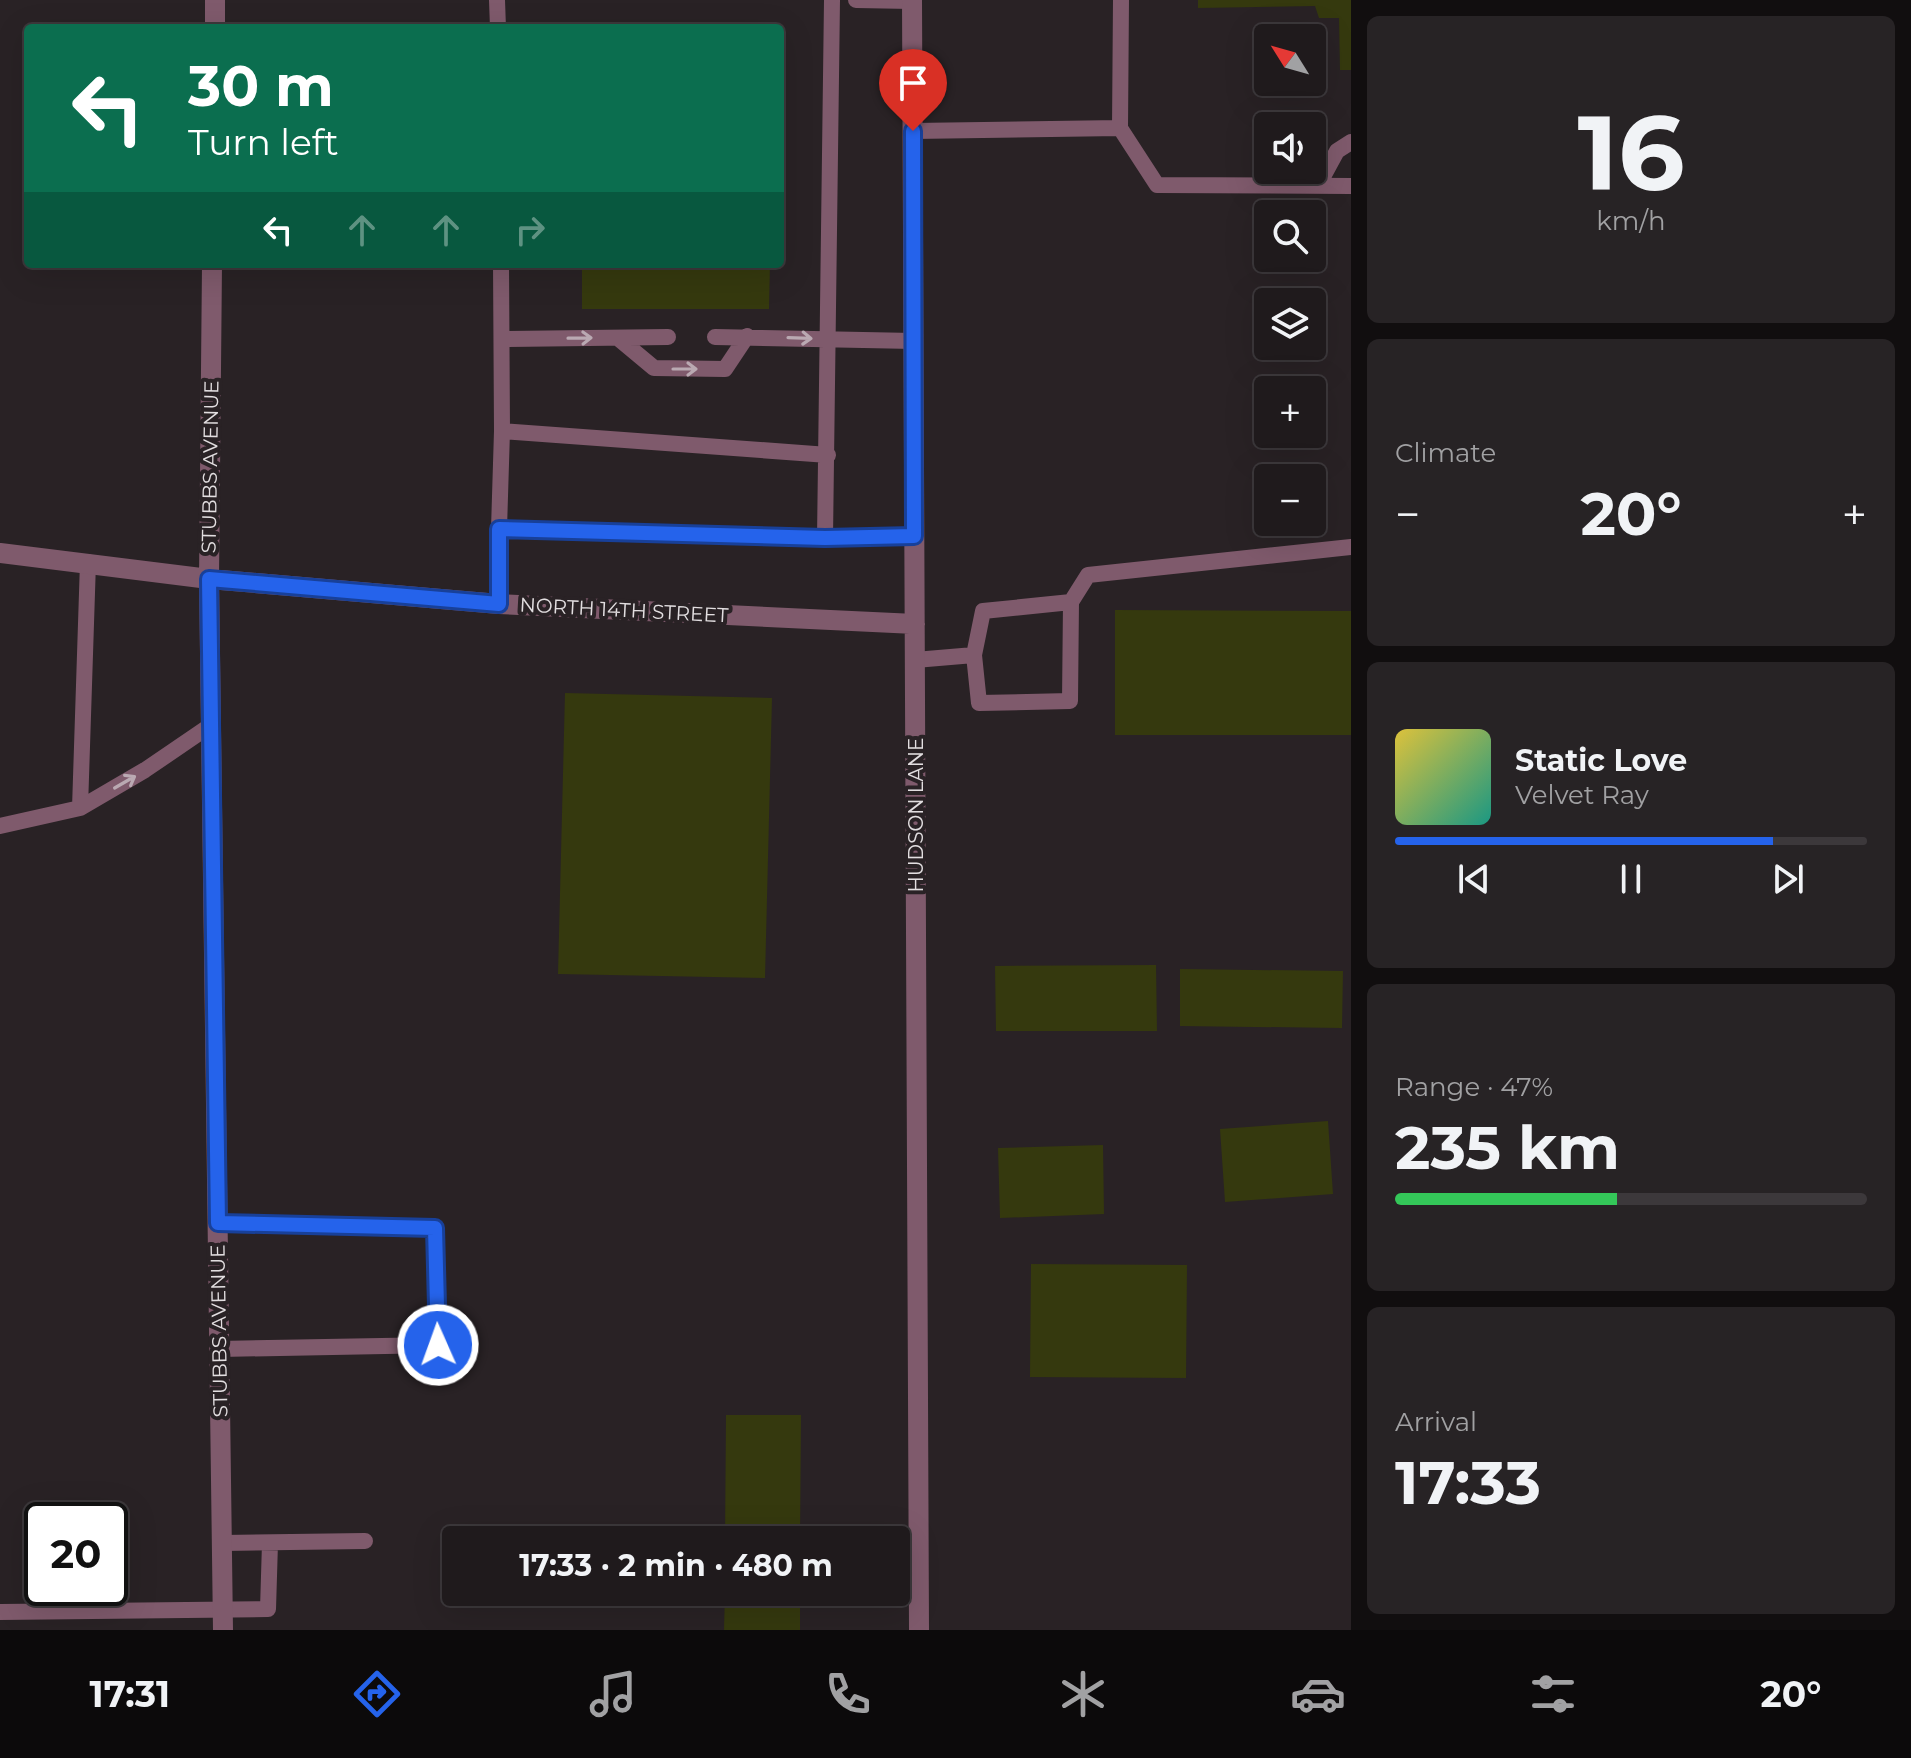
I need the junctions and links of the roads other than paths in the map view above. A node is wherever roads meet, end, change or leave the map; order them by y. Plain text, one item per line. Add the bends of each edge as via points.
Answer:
1 (215, 0) edge
2 (497, 0) edge
3 (832, 0) edge
4 (856, 0) edge
5 (1121, 0) edge
6 (912, 1) edge
7 (215, 24) edge
8 (498, 24) edge
9 (1120, 128) junction
10 (913, 131) junction
11 (1351, 142) edge
12 (1318, 186) junction
13 (1351, 186) edge
14 (212, 268) edge
15 (501, 268) edge
16 (747, 336) junction
17 (668, 337) dead end
18 (715, 337) dead end
19 (618, 338) junction
20 (502, 339) junction
21 (829, 339) junction
22 (914, 341) junction
23 (502, 431) junction
24 (828, 455) junction
25 (499, 529) junction
26 (914, 536) junction
27 (825, 538) junction
28 (1351, 547) edge
29 (0, 553) edge
30 (88, 562) junction
31 (209, 579) junction
32 (1071, 602) junction
33 (499, 604) junction
34 (915, 624) junction
35 (974, 655) junction
36 (915, 660) junction
37 (211, 725) junction
38 (80, 808) junction
39 (0, 826) edge
40 (218, 1223) junction
41 (220, 1349) junction
42 (365, 1541) dead end
43 (223, 1543) junction
44 (270, 1543) junction
45 (0, 1612) edge
46 (112, 1612) junction
47 (223, 1620) edge
48 (112, 1630) edge
49 (919, 1630) edge

1 - 7 street
2 - 8 lane
3 - 21 lane
4 - 6 lane
5 - 9 lane
6 - 10 street, HUDSON LANE
9 - 10 lane
9 - 12 lane via 1157,185
10 - 22 street, HUDSON LANE
11 - 12 lane via 1337,151
12 - 13 lane
14 - 31 street, STUBBS AVENUE
15 - 20 lane
16 - 18 lane
19 -> 16 lane via 654,368 725,369
16 -> 21 lane
17 - 19 lane
20 -> 19 lane
20 - 23 lane
21 - 22 lane
21 - 24 lane
22 - 26 street, HUDSON LANE
23 - 24 lane
23 - 25 lane
24 - 27 lane
25 - 27 lane
25 - 33 lane
26 - 27 lane
26 - 34 street, HUDSON LANE
28 - 32 lane via 1088,575
29 - 30 street, NORTH 14TH STREET
30 - 31 street, NORTH 14TH STREET
30 - 38 lane
31 - 33 street, NORTH 14TH STREET
31 - 37 street, STUBBS AVENUE
32 - 35 lane via 983,611
32 - 35 lane via 1070,701 979,703
33 - 34 street, NORTH 14TH STREET
34 - 36 street, HUDSON LANE
35 - 36 lane
36 - 49 street, HUDSON LANE
38 -> 37 lane
37 - 40 street, STUBBS AVENUE
38 - 39 lane
40 - 41 street, STUBBS AVENUE
40 - 41 lane via 435,1228 438,1345
41 - 43 street, STUBBS AVENUE
42 - 44 lane
43 - 44 lane
43 - 47 street, STUBBS AVENUE
44 - 47 lane via 268,1609
45 - 46 lane
46 - 47 lane
46 - 48 lane

